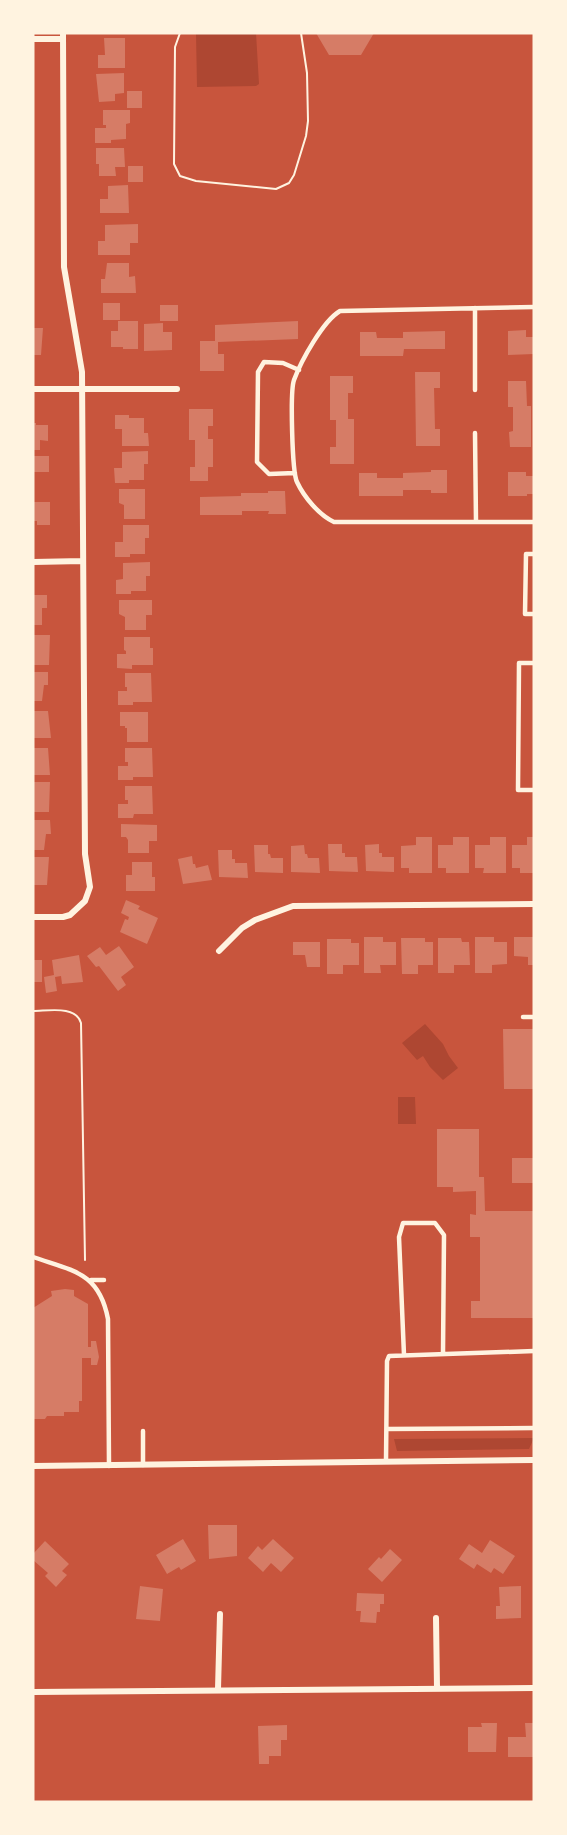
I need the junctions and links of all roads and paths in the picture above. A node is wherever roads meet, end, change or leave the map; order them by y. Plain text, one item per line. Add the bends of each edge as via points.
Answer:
1 (180, 33) edge
2 (301, 33) edge
3 (63, 36) edge
4 (33, 39) edge
5 (534, 307) edge
6 (475, 308) junction
7 (299, 370) junction
8 (83, 388) junction
9 (33, 389) edge
10 (177, 389) dead end
11 (475, 390) dead end
12 (475, 433) dead end
13 (295, 473) junction
14 (476, 522) junction
15 (534, 522) edge
16 (534, 554) edge
17 (83, 561) junction
18 (33, 562) edge
19 (534, 614) edge
20 (534, 663) edge
21 (534, 790) edge
22 (534, 904) edge
23 (33, 917) edge
24 (219, 951) dead end
25 (33, 1011) edge
26 (523, 1017) dead end
27 (534, 1017) edge
28 (33, 1257) edge
29 (84, 1260) dead end
30 (91, 1280) junction
31 (104, 1280) dead end
32 (534, 1351) edge
33 (443, 1353) junction
34 (404, 1355) junction
35 (534, 1428) edge
36 (387, 1429) junction
37 (143, 1431) dead end
38 (534, 1460) edge
39 (386, 1461) junction
40 (33, 1466) edge
41 (109, 1466) junction
42 (143, 1466) junction
43 (220, 1614) dead end
44 (436, 1618) dead end
45 (437, 1688) junction
46 (534, 1688) edge
47 (219, 1689) junction
48 (33, 1692) edge

1 - 2 path via 175,47 176,171 196,181 276,189 289,183 294,175 306,136 309,100
3 - 4 street
3 - 8 street via 64,267
5 - 6 lane
6 - 7 lane via 340,311 328,320
6 - 11 lane
7 - 13 lane via 293,382
7 - 13 lane via 283,363 264,362 258,372 258,462 269,474
8 - 9 street
8 - 10 street
8 - 17 street
12 - 14 lane
13 - 14 lane via 296,481 318,511 334,522
14 - 15 lane
16 - 19 lane via 526,554 525,614
17 - 18 street
17 - 23 street via 85,854 90,886 85,901 70,915 54,919
20 - 21 lane via 519,663 518,790
22 - 24 street via 292,906 242,928
25 - 29 path via 71,1012 81,1023
26 - 27 lane
28 - 30 lane
30 - 31 lane
30 - 41 lane via 105,1301 108,1318
32 - 33 lane
33 - 34 lane
33 - 34 lane via 444,1235 435,1223 403,1223 399,1237
34 - 36 lane via 389,1356 387,1361
35 - 36 lane
36 - 39 lane
37 - 42 lane
38 - 39 street
39 - 42 street
40 - 41 street
41 - 42 street
43 - 47 street
44 - 45 street
45 - 46 street
45 - 47 street
47 - 48 street

